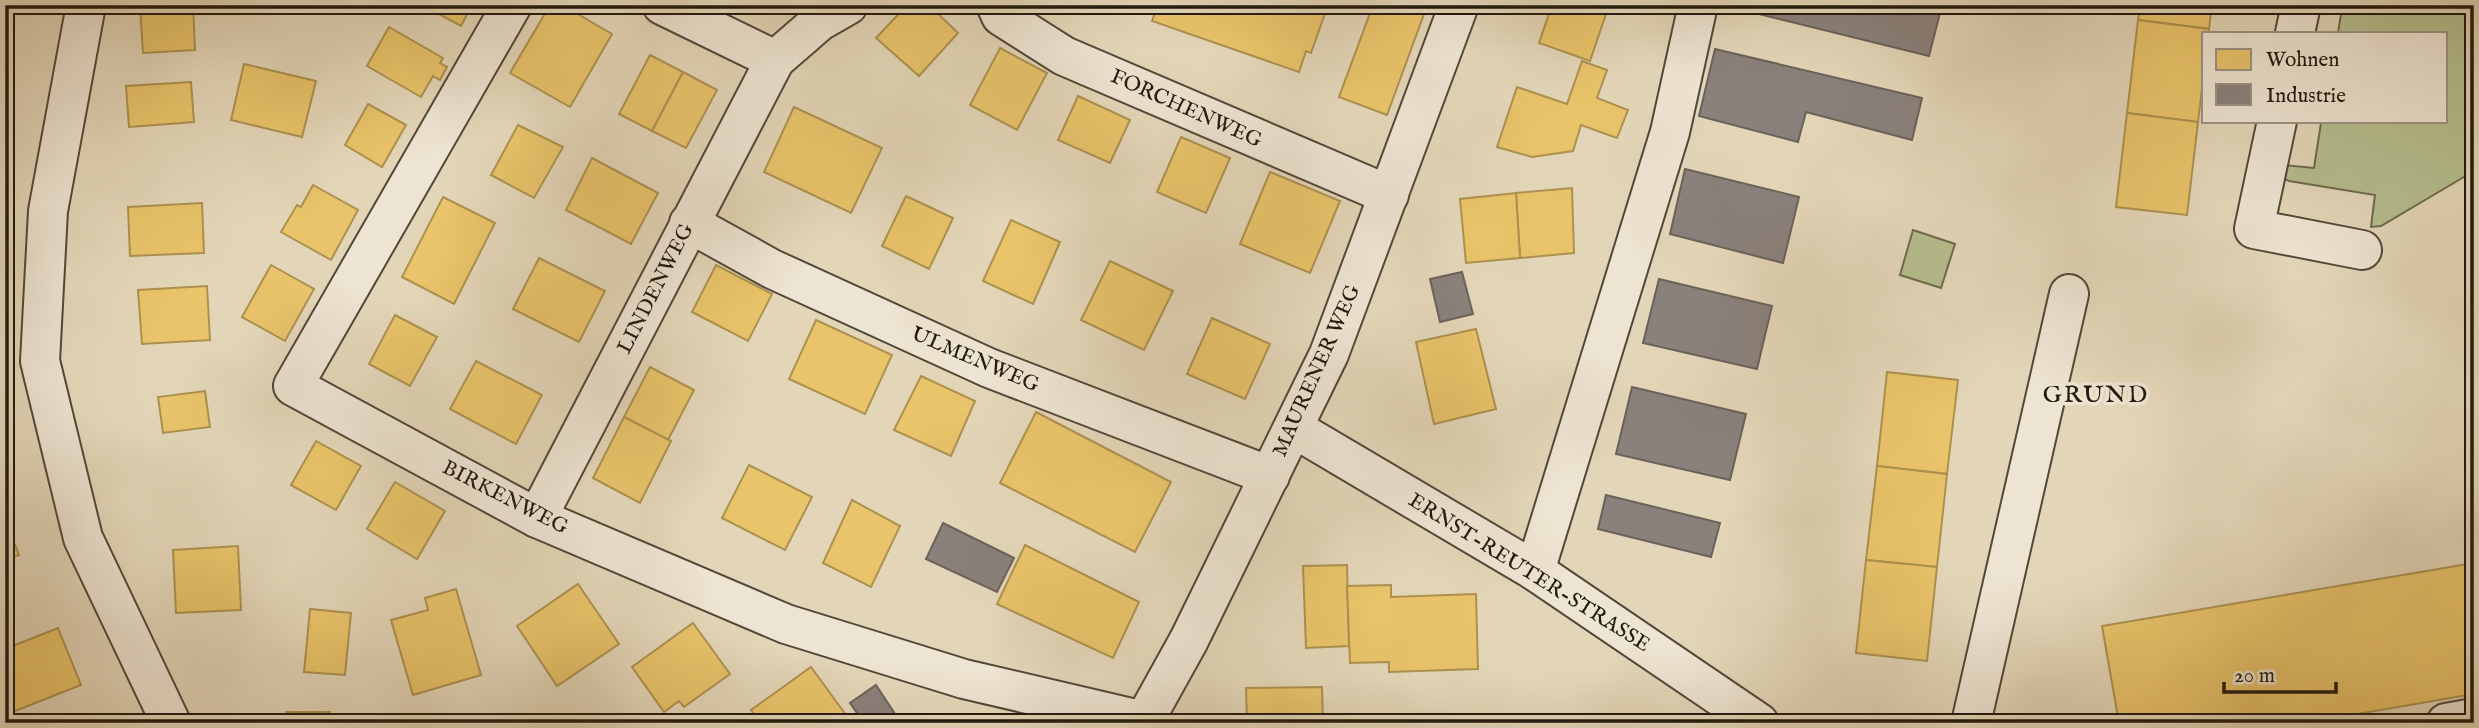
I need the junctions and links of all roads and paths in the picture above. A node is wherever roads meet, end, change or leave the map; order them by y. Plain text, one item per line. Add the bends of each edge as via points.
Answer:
1 (86, 5) edge
2 (512, 5) edge
3 (662, 5) edge
4 (996, 5) edge
5 (1459, 5) edge
6 (1698, 5) edge
7 (2301, 5) edge
8 (829, 11) edge
9 (2295, 32) edge
10 (775, 60) junction
11 (2277, 122) edge
12 (1389, 195) junction
13 (690, 223) junction
14 (2362, 250) dead end
15 (2068, 294) dead end
16 (1295, 429) junction
17 (1270, 476) junction
18 (537, 518) junction
19 (1535, 571) junction
20 (2474, 718) edge
21 (1143, 722) edge
22 (171, 723) edge
23 (1759, 723) edge
24 (1970, 723) edge
25 (2446, 723) edge

1 - 22 street via 48,211 40,361 83,538
2 - 18 street, BIRKENWEG via 293,386
3 - 10 street
4 - 12 street, FORCHENWEG via 1001,16 1064,56
5 - 12 street, MAURENER WEG
6 - 19 street via 1670,132
7 - 9 street
8 - 10 street, LINDENWEG
10 - 13 street, LINDENWEG
11 - 14 street via 2254,229
12 - 16 street, MAURENER WEG via 1329,354
13 - 17 street, ULMENWEG via 772,269 989,368
13 - 18 street, LINDENWEG
15 - 24 street
16 - 17 street, MAURENER WEG
16 - 19 street, ERNST-REUTER-STRASSE
17 - 21 street, MAURENER WEG
18 - 21 street, BIRKENWEG via 786,624 964,679
19 - 23 street, ERNST-REUTER-STRASSE
20 - 25 street

